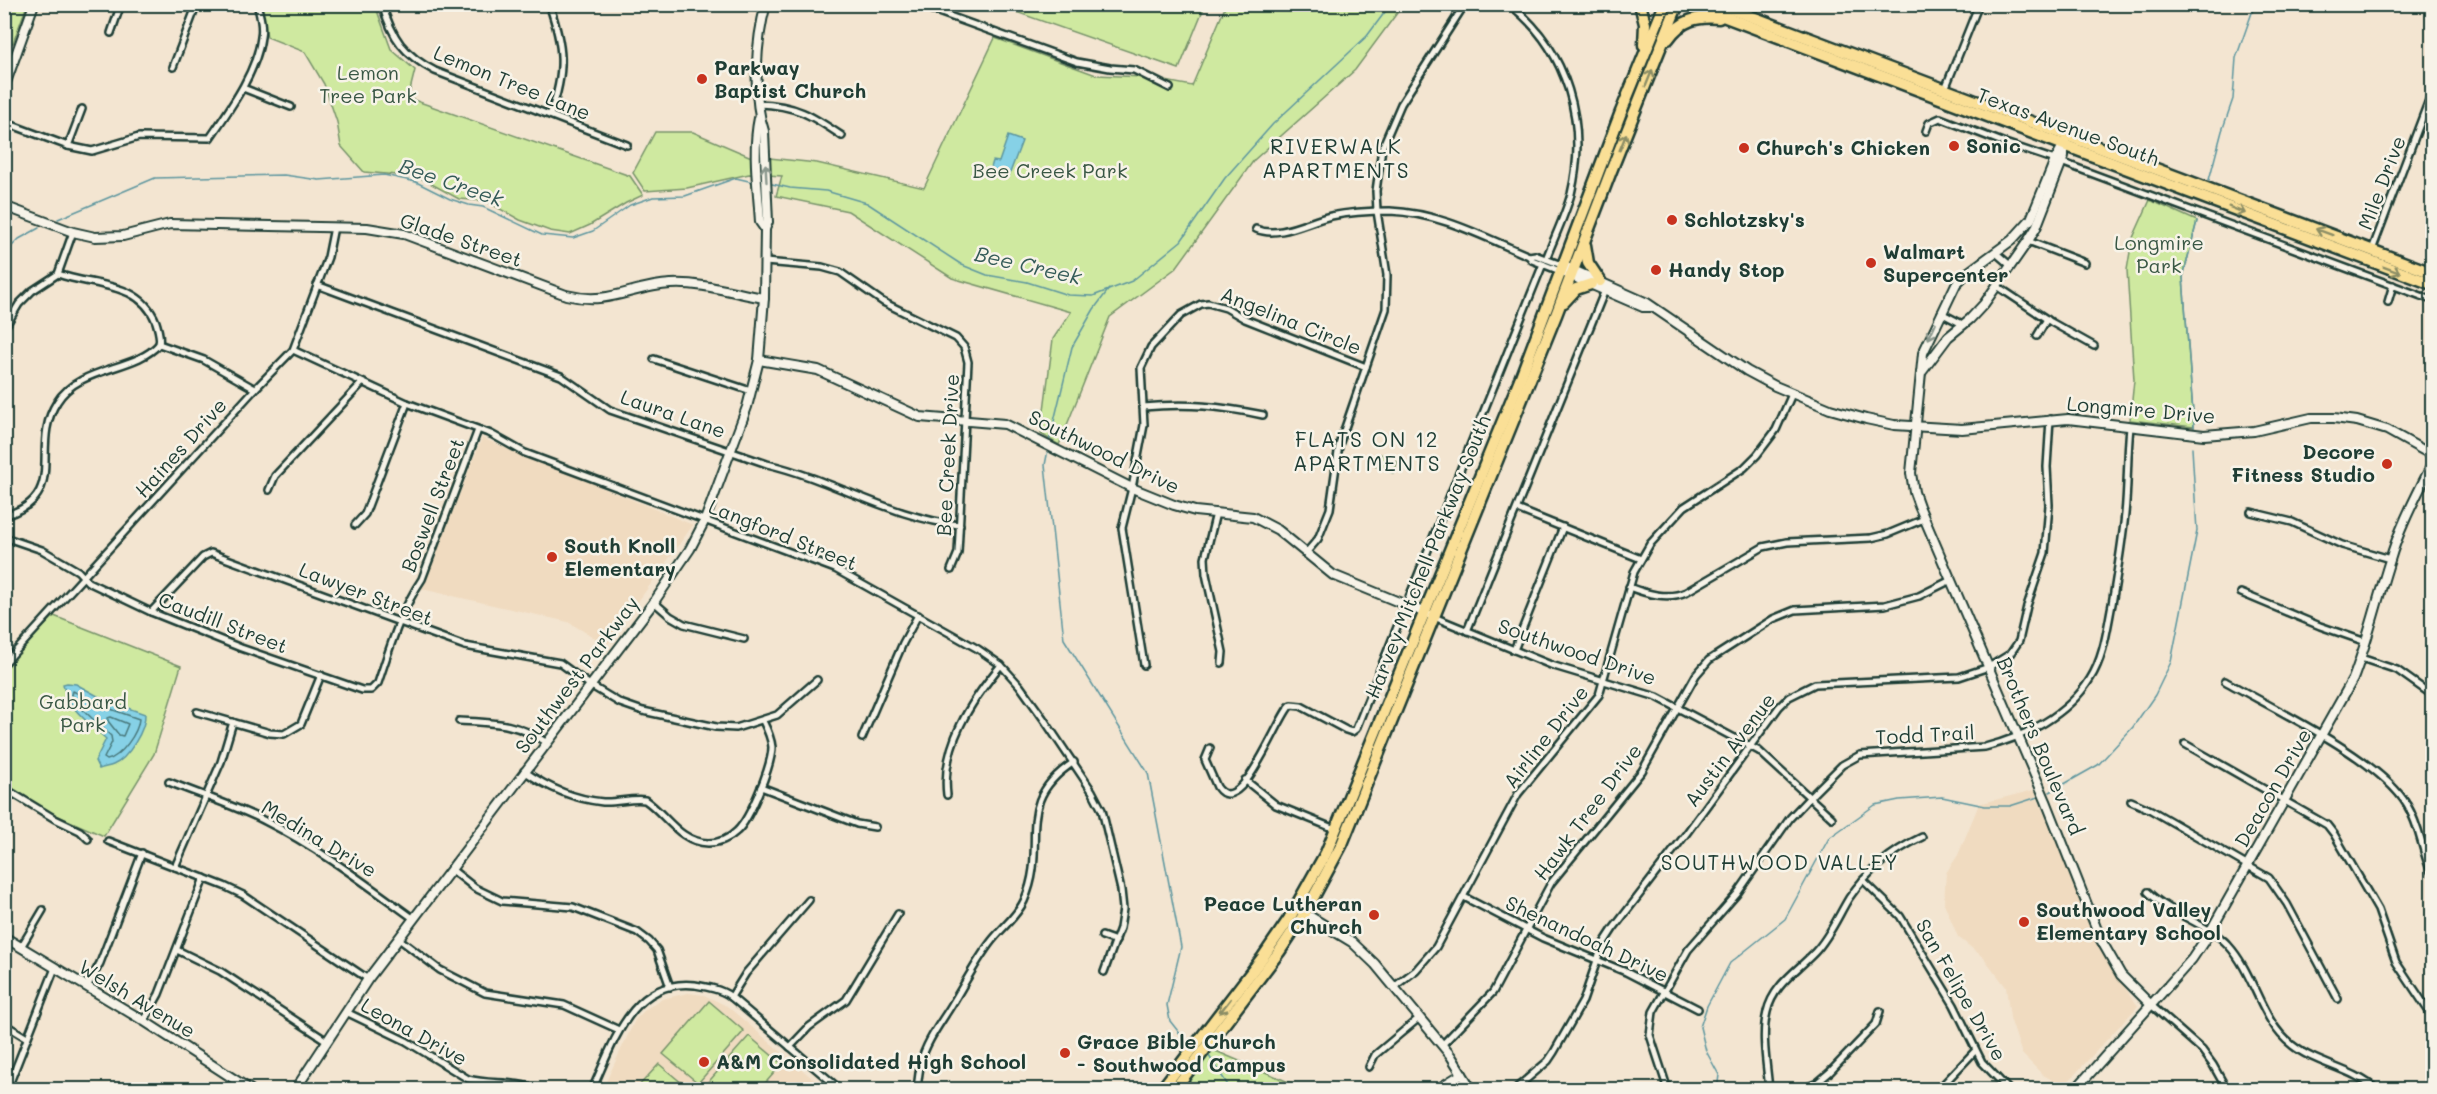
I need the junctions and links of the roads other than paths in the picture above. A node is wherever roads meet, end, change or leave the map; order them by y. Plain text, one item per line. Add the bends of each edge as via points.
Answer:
1 (34, 4) edge
2 (121, 4) edge
3 (197, 4) edge
4 (257, 4) edge
5 (382, 4) edge
6 (549, 4) edge
7 (766, 4) edge
8 (916, 4) edge
9 (1465, 4) edge
10 (1509, 4) edge
11 (1640, 4) edge
12 (1665, 4) edge
13 (1676, 4) edge
14 (1691, 4) edge
15 (1718, 4) edge
16 (1979, 4) edge
17 (1731, 20) junction
18 (111, 33) dead end
19 (1660, 49) junction
20 (1644, 57) junction
21 (173, 68) dead end
22 (4, 88) edge
23 (243, 88) junction
24 (1170, 88) dead end
25 (1944, 90) junction
26 (2433, 92) edge
27 (758, 104) junction
28 (291, 107) dead end
29 (82, 109) dead end
30 (550, 114) junction
31 (4, 122) edge
32 (1926, 131) dead end
33 (842, 136) dead end
34 (2066, 141) junction
35 (627, 144) dead end
36 (68, 146) junction
37 (2058, 161) junction
38 (4, 206) edge
39 (1377, 211) junction
40 (2302, 224) junction
41 (334, 227) junction
42 (1256, 229) dead end
43 (2288, 230) junction
44 (73, 232) junction
45 (1586, 236) junction
46 (2028, 241) junction
47 (2282, 244) junction
48 (2372, 250) junction
49 (1996, 253) junction
50 (765, 262) junction
51 (1545, 262) junction
52 (2085, 263) dead end
53 (2011, 266) junction
54 (1568, 271) junction
55 (2433, 273) edge
56 (58, 274) junction
57 (2420, 280) junction
58 (2433, 280) edge
59 (2433, 284) edge
60 (317, 285) junction
61 (1599, 285) junction
62 (2393, 285) junction
63 (1997, 286) junction
64 (764, 298) junction
65 (2433, 300) edge
66 (2388, 302) dead end
67 (1941, 312) junction
68 (1556, 315) junction
69 (2047, 319) junction
70 (1964, 325) junction
71 (4, 329) edge
72 (2037, 336) dead end
73 (159, 344) junction
74 (2094, 346) dead end
75 (293, 350) junction
76 (654, 359) dead end
77 (759, 360) junction
78 (1366, 367) junction
79 (1920, 375) junction
80 (362, 383) junction
81 (255, 388) junction
82 (751, 391) junction
83 (1792, 394) junction
84 (407, 403) junction
85 (1143, 407) junction
86 (1263, 415) dead end
87 (2050, 419) junction
88 (965, 420) junction
89 (1914, 427) junction
90 (2130, 427) junction
91 (477, 430) junction
92 (731, 450) junction
93 (2433, 455) edge
94 (2433, 464) edge
95 (1132, 488) junction
96 (269, 490) dead end
97 (1517, 509) junction
98 (2251, 512) dead end
99 (1216, 513) junction
100 (4, 516) edge
101 (1924, 519) junction
102 (705, 520) junction
103 (355, 525) dead end
104 (960, 525) junction
105 (1563, 527) junction
106 (4, 537) edge
107 (1305, 554) junction
108 (1641, 559) junction
109 (2390, 559) junction
110 (951, 570) dead end
111 (83, 577) junction
112 (1951, 580) junction
113 (1629, 587) junction
114 (2241, 593) dead end
115 (654, 602) junction
116 (1406, 605) junction
117 (151, 612) junction
118 (918, 615) junction
119 (1430, 615) junction
120 (399, 623) junction
121 (1467, 631) junction
122 (744, 639) dead end
123 (2366, 642) junction
124 (1514, 650) junction
125 (2361, 658) junction
126 (4, 663) edge
127 (1222, 663) dead end
128 (1001, 665) junction
129 (1144, 665) dead end
130 (1989, 667) junction
131 (321, 675) junction
132 (817, 680) dead end
133 (1604, 680) junction
134 (2225, 681) dead end
135 (590, 685) junction
136 (2433, 695) edge
137 (1677, 708) junction
138 (197, 712) dead end
139 (459, 721) dead end
140 (763, 721) junction
141 (233, 722) junction
142 (2018, 736) junction
143 (2322, 736) junction
144 (862, 738) dead end
145 (546, 742) junction
146 (2186, 744) dead end
147 (1750, 746) junction
148 (1210, 748) dead end
149 (1074, 762) junction
150 (524, 771) junction
151 (1245, 780) junction
152 (169, 782) dead end
153 (761, 787) junction
154 (4, 788) edge
155 (947, 795) dead end
156 (206, 797) junction
157 (1809, 798) junction
158 (2284, 800) junction
159 (2131, 801) dead end
160 (1832, 818) dead end
161 (875, 827) dead end
162 (1337, 830) junction
163 (1922, 837) dead end
164 (88, 839) dead end
165 (108, 841) dead end
166 (142, 853) junction
167 (2248, 864) junction
168 (175, 867) junction
169 (452, 869) junction
170 (2433, 874) edge
171 (204, 879) junction
172 (1863, 880) junction
173 (2148, 892) dead end
174 (1464, 897) junction
175 (809, 900) dead end
176 (43, 910) dead end
177 (1300, 910) junction
178 (898, 914) dead end
179 (414, 919) junction
180 (1526, 929) junction
181 (2210, 932) junction
182 (1102, 936) dead end
183 (4, 937) edge
184 (399, 939) junction
185 (1116, 941) junction
186 (21, 947) junction
187 (177, 950) junction
188 (1598, 959) junction
189 (55, 968) junction
190 (1104, 972) dead end
191 (368, 980) junction
192 (87, 987) junction
193 (670, 987) junction
194 (1394, 987) junction
195 (1665, 992) junction
196 (731, 996) junction
197 (2338, 999) dead end
198 (2151, 1005) junction
199 (1698, 1009) dead end
200 (1880, 1011) dead end
201 (346, 1012) junction
202 (2433, 1016) edge
203 (1419, 1018) junction
204 (144, 1021) junction
205 (4, 1024) edge
206 (619, 1030) junction
207 (27, 1038) junction
208 (327, 1041) junction
209 (1442, 1045) junction
210 (790, 1047) junction
211 (1975, 1051) junction
212 (1369, 1067) dead end
213 (1462, 1074) junction
214 (7, 1089) edge
215 (251, 1089) edge
216 (295, 1089) edge
217 (537, 1089) edge
218 (592, 1089) edge
219 (841, 1089) edge
220 (917, 1089) edge
221 (1161, 1089) edge
222 (1173, 1089) edge
223 (1436, 1089) edge
224 (1472, 1089) edge
225 (1514, 1089) edge
226 (1668, 1089) edge
227 (1769, 1089) edge
228 (1801, 1089) edge
229 (1938, 1089) edge
230 (2008, 1089) edge
231 (2075, 1089) edge
232 (2227, 1089) edge
233 (2377, 1089) edge

1 - 22 street
2 - 18 street
3 - 21 street
4 - 23 street via 262,36
5 - 30 street, Lemon Tree Lane via 395,38 421,64
6 - 30 street via 561,41 563,65
7 - 27 street, Southwest Parkway via 759,41
8 - 24 street via 1077,62 1134,70
9 - 39 street via 1389,128 1378,171
10 - 51 street via 1534,26 1551,50 1566,80 1575,113 1576,169 1570,197
11 - 20 highway via 1645,24
12 - 20 highway, Harvey Mitchell Parkway South
13 - 19 highway, Harvey Mitchell Parkway South
14 - 17 highway, Texas Avenue South
15 - 25 highway, Texas Avenue South
16 - 25 street
17 - 19 highway via 1690,19 1674,30
17 - 34 highway, Texas Avenue South
45 -> 19 highway, Harvey Mitchell Parkway South
20 - 54 highway, Harvey Mitchell Parkway South
23 - 28 street
23 - 36 street via 210,138 139,137 92,151
25 - 34 highway, Texas Avenue South
26 - 48 street, Mile Drive
27 - 33 street via 794,108
27 - 50 street, Southwest Parkway via 764,131 768,222
29 - 36 street
30 - 35 street, Lemon Tree Lane
31 - 36 street
32 - 37 street, Texas Avenue South via 1929,123 1940,118
34 - 37 street, Brothers Boulevard
34 - 40 highway, Texas Avenue South
34 -> 43 highway, Texas Avenue South
37 - 46 street, Brothers Boulevard
37 - 47 street, Texas Avenue South
37 - 49 street, Brothers Boulevard via 2031,219
38 - 44 street, Glade Street
39 - 42 street, Longmire Drive via 1332,216 1282,230
39 - 51 street, Longmire Drive via 1434,217
39 - 78 street via 1388,291 1384,318
40 - 43 highway
48 -> 40 highway, Texas Avenue South
41 - 44 street, Glade Street via 170,224 104,238
41 - 60 street, Haines Drive
41 - 64 street, Glade Street via 404,234 585,300 670,284
43 - 47 street
43 -> 57 highway, Texas Avenue South
44 - 56 street
45 - 54 highway, Harvey Mitchell Parkway South
45 - 61 highway via 1585,257
46 - 52 street
46 - 53 street, Brothers Boulevard
47 - 62 street, Texas Avenue South
48 - 55 highway, Texas Avenue South
49 - 53 street
49 - 67 street, Brothers Boulevard via 1962,278
50 - 64 street, Southwest Parkway
50 - 88 street, Bee Creek Drive via 834,270 883,302 956,338 964,347 968,362
51 - 54 street, Longmire Drive
51 - 116 street
53 - 63 street, Brothers Boulevard
54 - 61 street, Longmire Drive
54 - 68 highway, Harvey Mitchell Parkway South
54 - 119 highway, Harvey Mitchell Parkway South
56 - 71 street via 19,304
56 - 73 street via 123,290 142,299 155,320
57 - 58 highway
57 - 59 highway, Texas Avenue South
60 - 75 street, Haines Drive
60 - 92 street, Laura Lane via 561,376 610,410
61 - 68 highway via 1572,292
61 - 83 street, Longmire Drive via 1629,294 1747,371
61 - 97 street
62 - 65 street, Texas Avenue South
62 - 66 street
63 - 69 street
63 - 70 street, Brothers Boulevard
64 - 77 street, Southwest Parkway
67 - 70 street
67 -> 79 street, Brothers Boulevard via 1923,353
68 - 119 highway, Harvey Mitchell Parkway South
69 - 72 street
69 - 74 street
70 - 79 street, Brothers Boulevard via 1937,350
73 - 81 street via 204,360
73 - 100 street via 142,357 74,384 57,401 45,435 42,489 28,506
75 - 80 street, Langford Street
75 - 81 street, Haines Drive
76 - 82 street
77 - 82 street, Southwest Parkway
77 - 88 street, Southwood Drive via 818,370 920,417
78 - 85 street, Angelina Circle via 1216,304 1200,304 1182,315 1144,357 1140,380
78 - 107 street via 1339,445 1330,509 1318,539
79 - 89 street, Brothers Boulevard
80 - 84 street, Langford Street
80 - 96 street via 275,476
81 - 111 street, Haines Drive
82 - 92 street, Southwest Parkway
83 - 89 street, Longmire Drive via 1866,419
83 - 108 street, Airline Drive via 1776,430 1757,455 1674,515
84 - 91 street, Langford Street
84 - 103 street via 365,514
85 - 86 street via 1200,404
85 - 95 street, Angelina Circle via 1144,425
87 - 89 street, Longmire Drive via 1962,429
87 - 90 street, Longmire Drive
87 - 130 street, Austin Avenue via 2045,553 2019,641 2010,654
88 - 95 street, Southwood Drive via 1005,424
88 - 104 street, Bee Creek Drive
89 - 101 street, Brothers Boulevard via 1911,473
90 - 93 street, Longmire Drive via 2194,435 2234,434 2297,420 2334,418 2387,430
90 - 142 street, Todd Trail via 2118,571 2106,638 2096,667 2083,690 2057,715
91 - 102 street, Langford Street via 525,453
91 - 120 street, Boswell Street via 422,579
92 - 102 street, Southwest Parkway
92 - 104 street, Laura Lane via 928,521
94 - 109 street, Deacon Drive via 2412,502
95 - 99 street, Southwood Drive via 1174,505
95 - 129 street, Angelina Circle via 1122,528
97 - 105 street
97 - 121 street
98 - 109 street via 2292,522
99 - 107 street, Southwood Drive via 1240,514 1267,524
99 - 127 street via 1205,558
101 - 112 street, Brothers Boulevard
101 - 113 street via 1871,538 1763,547 1675,596
102 - 115 street, Southwest Parkway
102 - 118 street, Langford Street via 835,569
104 - 110 street, Bee Creek Drive via 958,554
105 - 108 street
105 - 124 street
106 - 111 street, Caudill Street via 42,550
107 - 116 street, Southwood Drive via 1345,581
108 - 113 street, Airline Drive
109 - 123 street, Deacon Drive
111 - 117 street, Caudill Street
111 - 126 street, Haines Drive
112 - 130 street, Brothers Boulevard
112 - 137 street, Hawk Tree Drive via 1892,604 1809,608 1784,614 1709,660
113 - 133 street, Airline Drive
114 - 123 street
115 - 122 street via 684,624
115 - 135 street, Southwest Parkway
116 - 119 street, Southwood Drive
116 - 151 street via 1352,732 1301,706 1291,705 1263,758
117 - 120 street, Lawyer Street via 203,556 211,553
117 - 131 street, Caudill Street
118 - 128 street, Langford Street
118 - 144 street
119 - 121 street, Southwood Drive
119 - 162 highway, Harvey Mitchell Parkway South
119 - 177 highway, Harvey Mitchell Parkway South via 1342,844
120 - 131 street, Caudill Street via 375,687 363,690
120 - 135 street, Lawyer Street via 465,646 560,663
121 - 124 street, Southwood Drive
123 - 125 street, Deacon Drive
124 - 133 street, Southwood Drive
125 - 136 street via 2397,670
125 - 143 street, Deacon Drive
128 - 149 street, Langford Street
128 - 155 street via 964,717 949,759
130 - 142 street, Brothers Boulevard
130 - 147 street, Austin Avenue via 1959,677 1815,684 1789,697
131 - 141 street via 308,712 293,730 275,734
132 - 140 street, Lawyer Street via 784,711
133 - 137 street, Southwood Drive via 1649,694
133 - 174 street, Airline Drive via 1594,703 1518,794
134 - 143 street
135 - 140 street, Lawyer Street via 643,711 716,727 736,728
135 - 145 street, Southwest Parkway
137 - 147 street, Southwood Drive
137 - 180 street, Hawk Tree Drive via 1642,771 1551,883
138 - 141 street
139 - 145 street via 511,725
140 - 153 street via 772,744
141 - 156 street
142 - 157 street, Todd Trail via 1985,747 1860,755 1842,765
142 - 198 street, Brothers Boulevard via 2101,940 2121,975
143 - 158 street, Deacon Drive
143 - 170 street via 2361,760 2397,790 2413,814
145 - 150 street, Southwest Parkway
146 - 158 street
147 - 157 street, Southwood Drive via 1768,757
147 - 188 street, Austin Avenue via 1613,929
148 - 151 street via 1205,760 1219,791 1233,793
149 - 185 street, Langford Street via 1107,827 1123,909
149 - 220 street via 1041,792 1036,808 1033,867 1024,901 989,945 929,1042
150 - 153 street via 555,790 582,798 603,802 645,800 678,831 707,843 723,840 739,830
150 - 169 street, Southwest Parkway
151 - 162 street via 1276,805
152 - 156 street, Medina Drive
153 - 161 street via 857,824
154 - 164 street
156 - 168 street
156 - 179 street, Medina Drive via 280,829
157 - 160 street, Southwood Drive
157 - 195 street, Todd Trail via 1790,818 1737,894 1688,950
158 - 167 street, Deacon Drive
158 - 202 street via 2318,819 2334,834 2378,910 2396,962
159 - 167 street
162 - 177 highway, Harvey Mitchell Parkway South
163 - 172 street via 1892,853
165 - 166 street
166 - 168 street
166 - 192 street
167 - 181 street, Deacon Drive
167 - 197 street via 2278,888
168 - 171 street
169 - 179 street, Southwest Parkway
169 - 193 street via 475,888 502,901 573,907 637,932 657,950
171 - 187 street
171 - 191 street via 243,896
172 - 211 street, San Felipe Drive via 1905,924 1954,1005
172 - 227 street via 1816,951 1771,998 1764,1027
173 - 181 street
174 - 180 street, Shenandoah Drive
174 - 194 street, Airline Drive via 1428,958
175 - 196 street
176 - 186 street
177 - 194 street via 1352,942
177 -> 221 highway, Harvey Mitchell Parkway South
177 - 222 highway, Harvey Mitchell Parkway South via 1279,952
178 - 210 street via 846,1000 809,1027
179 - 184 street, Southwest Parkway
180 - 188 street, Shenandoah Drive
180 - 209 street, Hawk Tree Drive via 1493,992
181 - 198 street, Deacon Drive
181 - 233 street via 2224,940 2242,963 2282,1037 2301,1051
182 - 185 street
183 - 186 street, Welsh Avenue
184 - 191 street, Southwest Parkway
184 - 206 street via 448,975 485,993 564,1005
185 - 190 street, Langford Street
186 - 189 street, Welsh Avenue
187 - 204 street
187 - 208 street via 220,971
188 - 195 street, Shenandoah Drive
188 - 225 street, Austin Avenue via 1583,1001 1554,1052
189 - 192 street, Welsh Avenue
189 - 207 street
191 - 201 street, Southwest Parkway
192 - 204 street, Welsh Avenue
193 - 196 street via 702,986
193 - 206 street via 639,1004
194 - 203 street
195 - 199 street, Shenandoah Drive
195 - 226 street, Todd Trail via 1653,1012 1650,1035
196 - 210 street
198 - 231 street, Deacon Drive
198 - 232 street, Brothers Boulevard via 2202,1050
200 - 228 street via 1876,1024 1830,1072
201 - 208 street, Southwest Parkway
201 - 217 street, Leona Drive via 406,1041 468,1079
203 - 209 street
203 - 212 street via 1375,1055
204 - 215 street, Welsh Avenue
205 - 207 street
206 - 218 street
207 - 214 street
208 - 216 street, Southwest Parkway
209 - 213 street
210 - 219 street
211 - 229 street
211 - 230 street, San Felipe Drive
213 - 223 street
213 - 224 street

